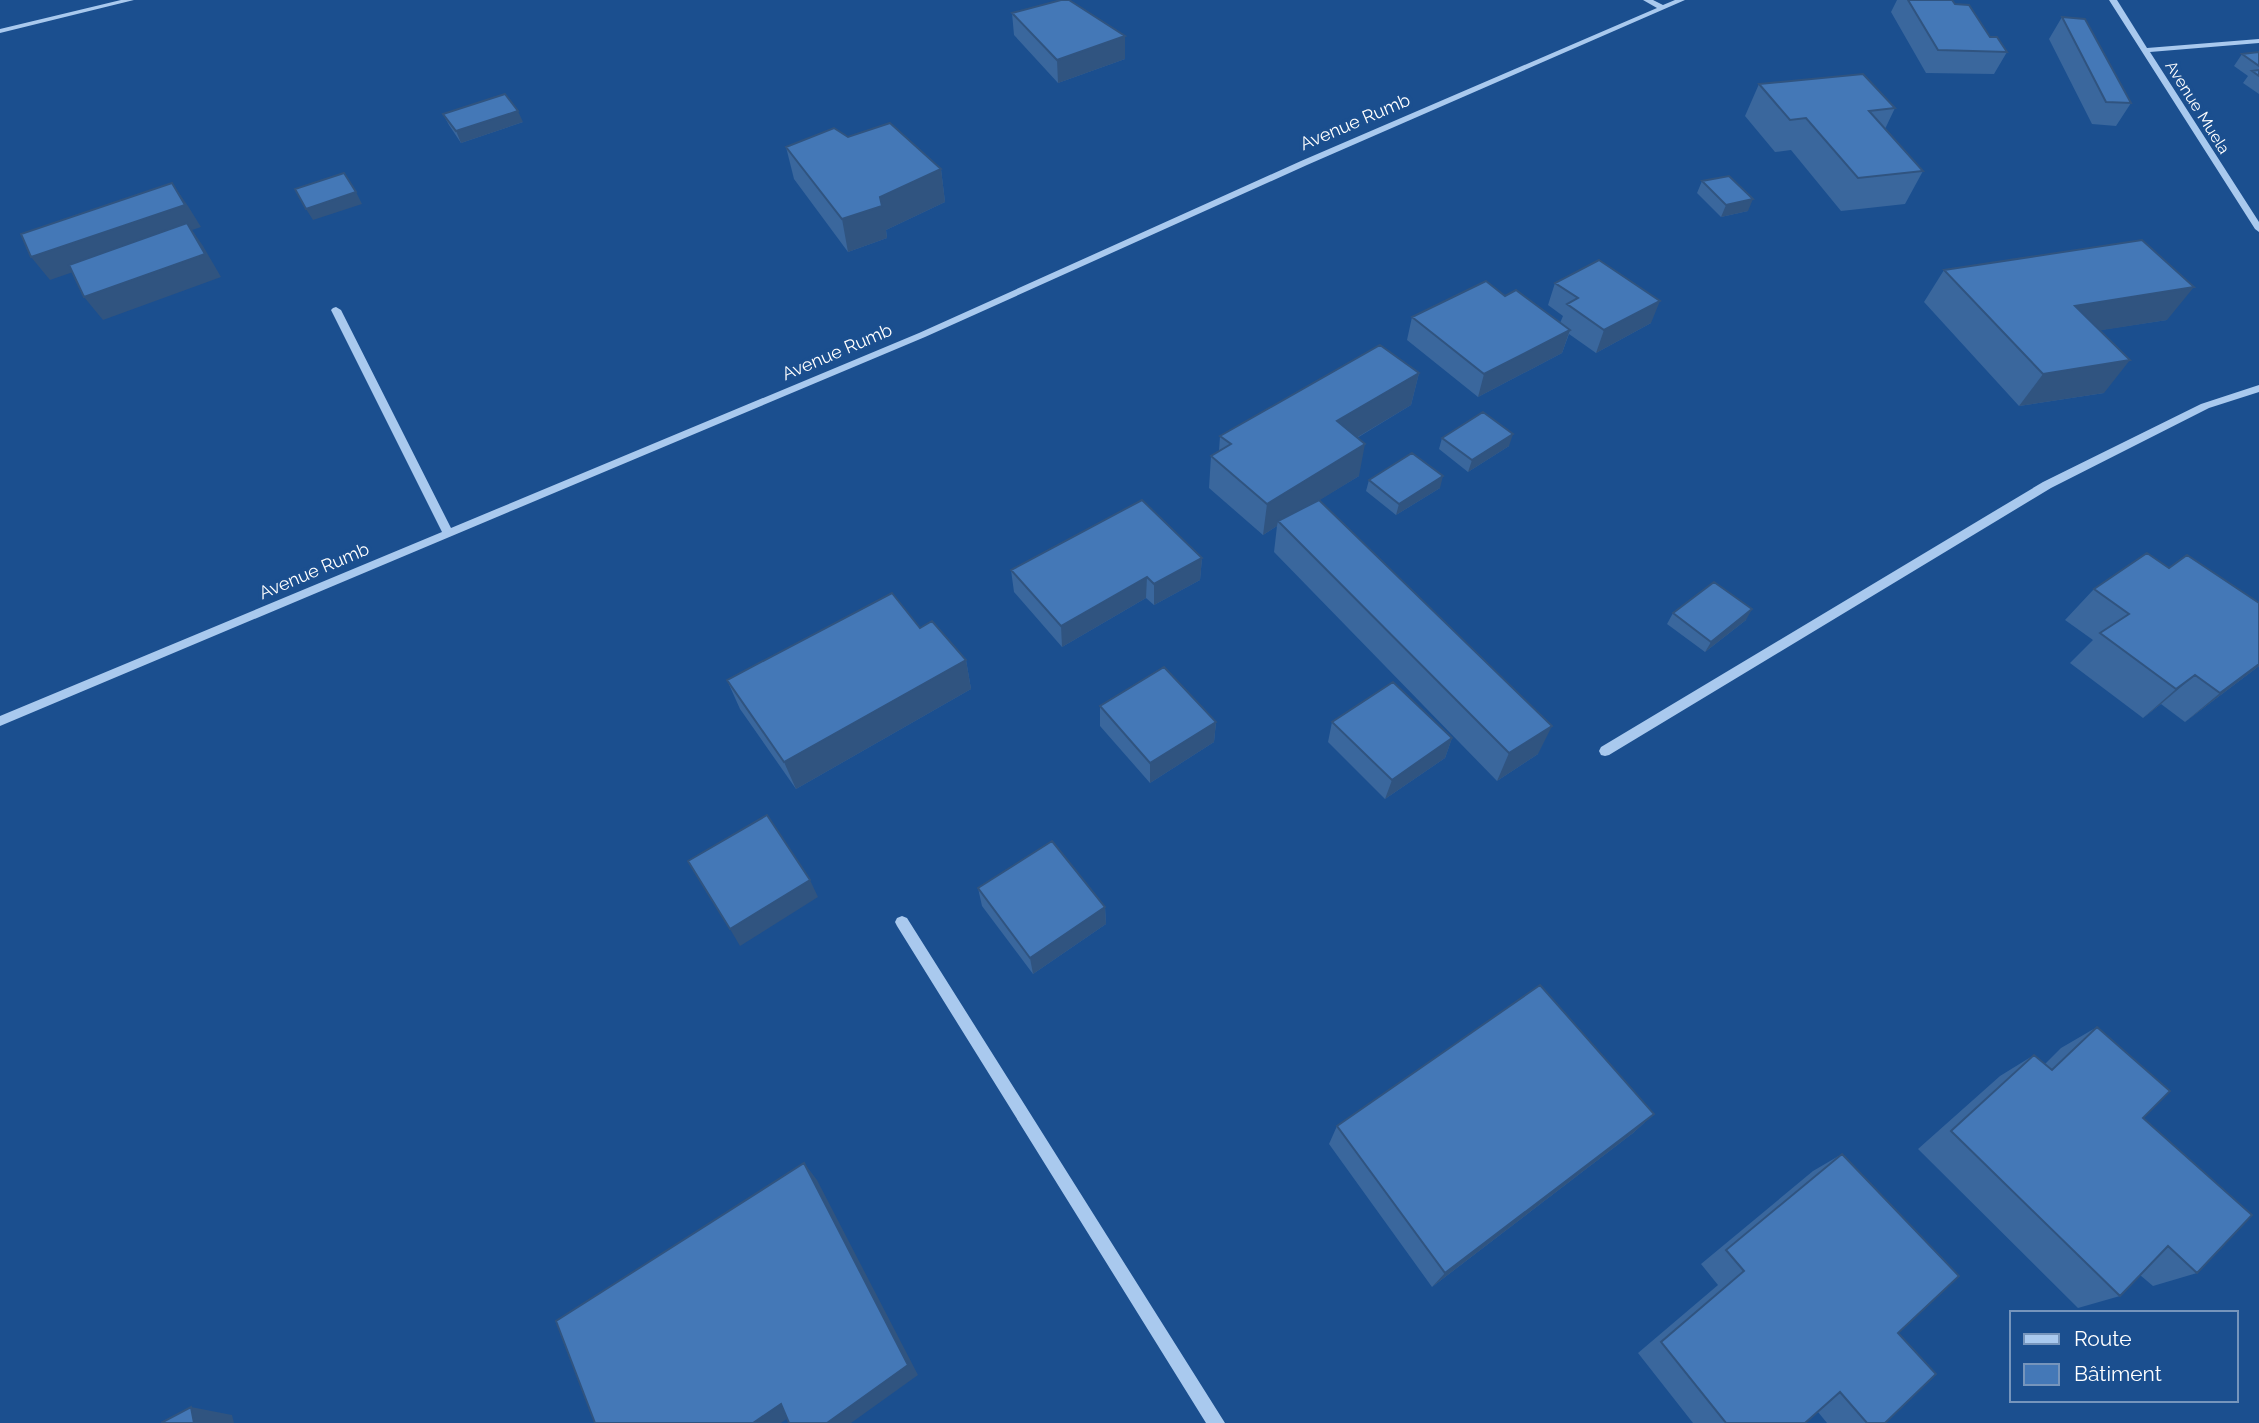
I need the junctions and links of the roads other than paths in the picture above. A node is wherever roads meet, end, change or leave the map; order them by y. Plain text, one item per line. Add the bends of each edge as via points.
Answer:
1 (130, 0) edge
2 (1647, 0) edge
3 (1681, 0) edge
4 (2113, 0) edge
5 (1663, 8) junction
6 (0, 31) edge
7 (2259, 41) edge
8 (2146, 50) junction
9 (2259, 229) edge
10 (336, 310) dead end
11 (2259, 388) edge
12 (448, 533) junction
13 (0, 721) edge
14 (1605, 751) dead end
15 (902, 922) dead end
16 (1216, 1423) edge

1 - 6 street
2 - 5 street
3 - 5 street, Avenue Rumb
4 - 8 street, Avenue Muela
5 - 12 street, Avenue Rumb via 922,335
7 - 8 street
8 - 9 street, Avenue Muela
10 - 12 street
11 - 14 street via 2205,406 2047,485
12 - 13 street, Avenue Rumb
15 - 16 street

